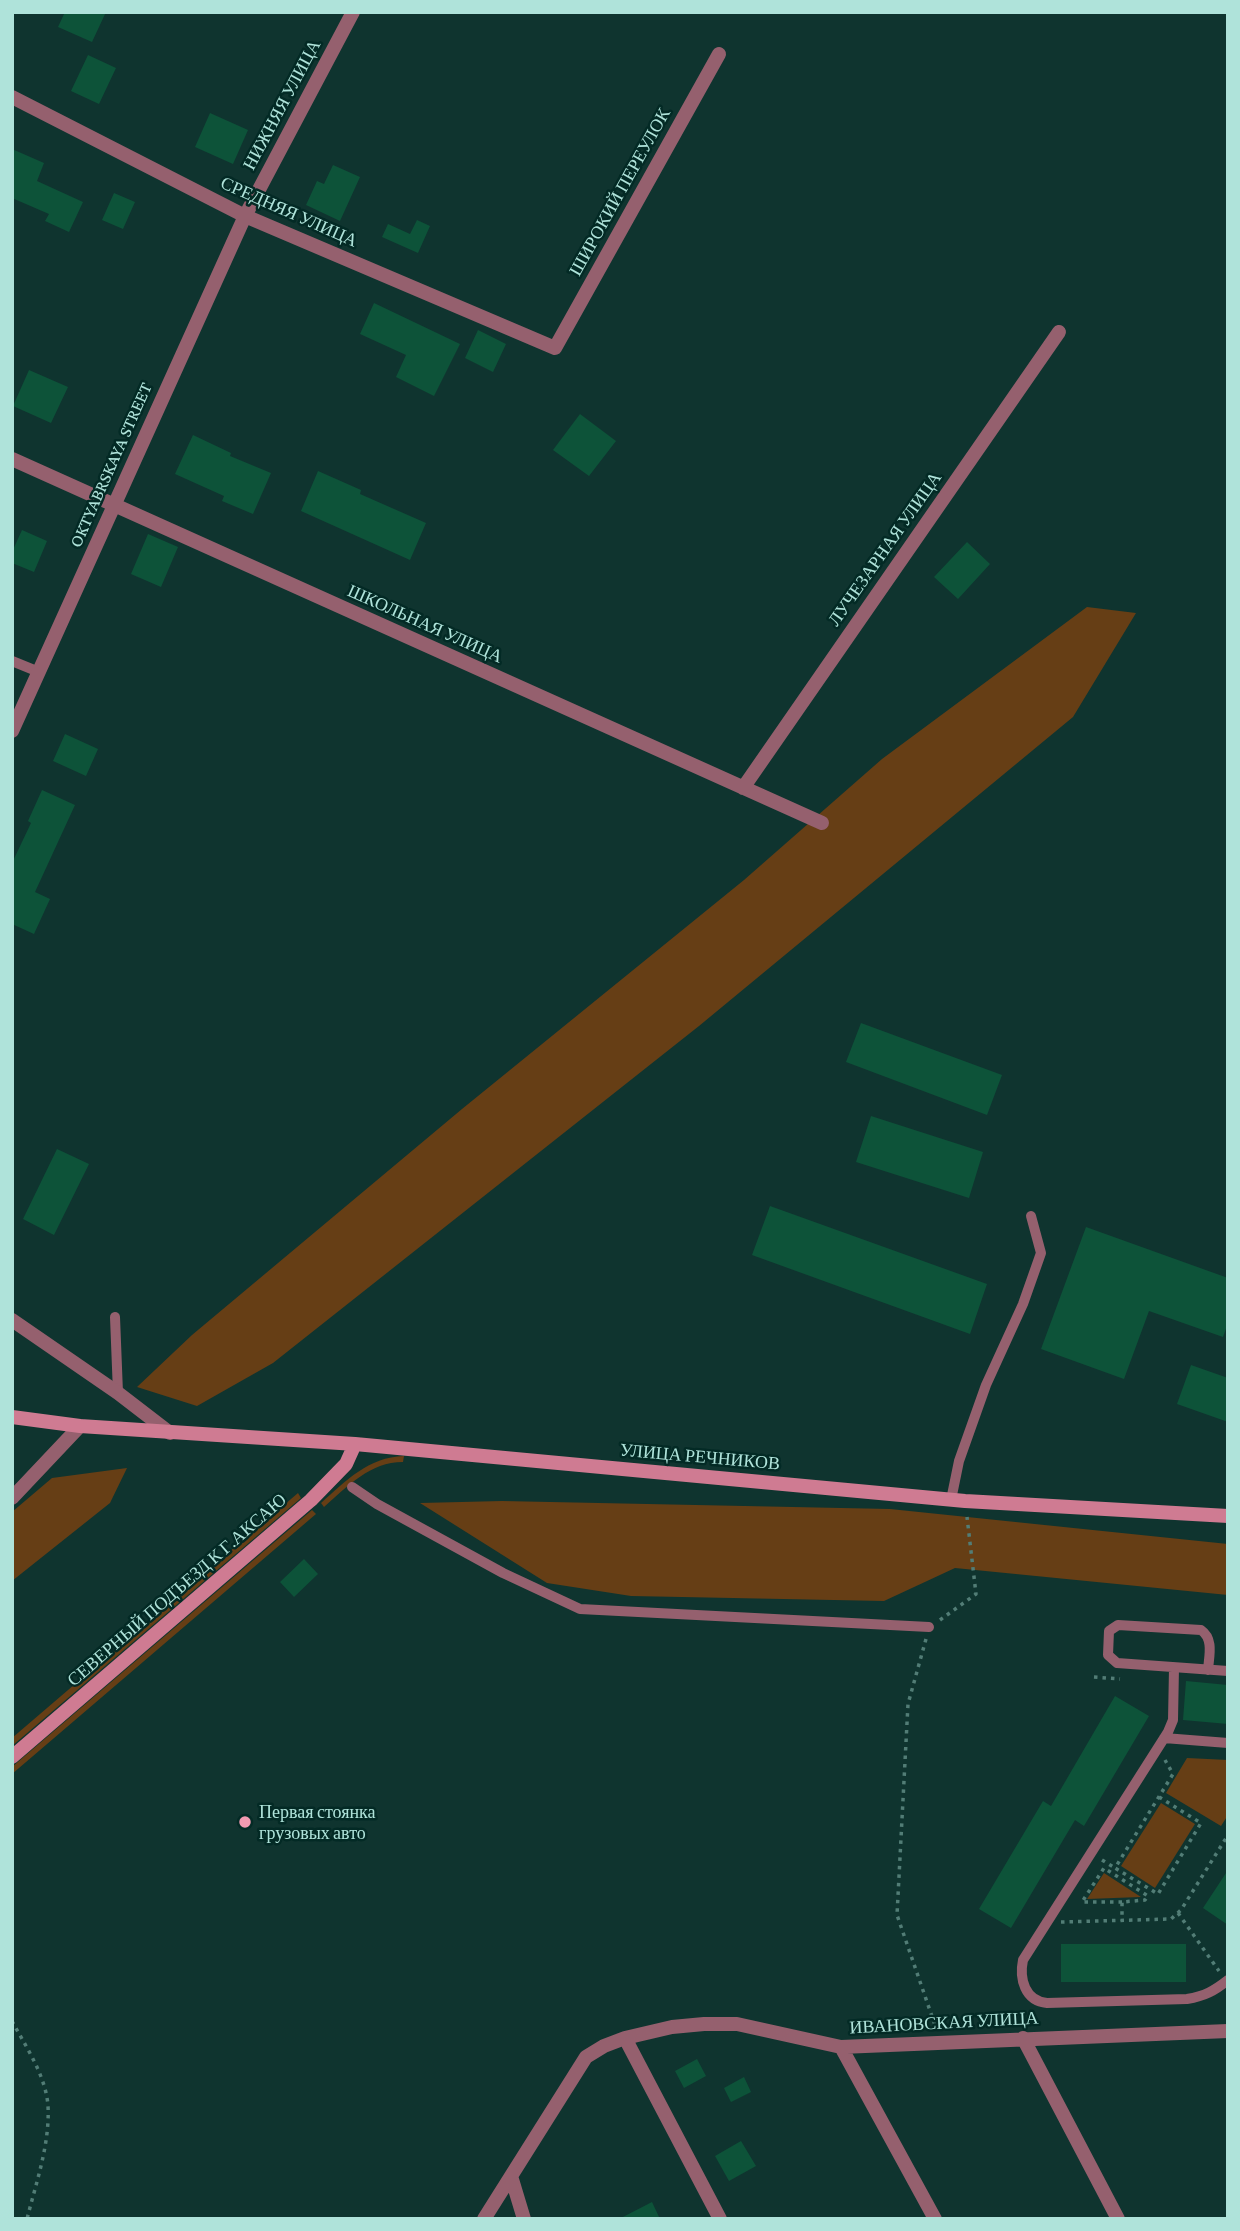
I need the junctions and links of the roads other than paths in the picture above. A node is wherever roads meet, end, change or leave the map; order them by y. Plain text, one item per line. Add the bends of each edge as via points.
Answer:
1 (353, 12) edge
2 (719, 54) dead end
3 (12, 97) edge
4 (245, 216) junction
5 (1059, 332) dead end
6 (555, 348) joint
7 (12, 459) edge
8 (114, 506) junction
9 (12, 661) edge
10 (39, 672) junction
11 (12, 731) edge
12 (743, 788) junction
13 (822, 823) dead end
14 (1031, 1216) dead end
15 (115, 1317) dead end
16 (12, 1320) edge
17 (118, 1393) junction
18 (12, 1417) edge
19 (80, 1426) junction
20 (170, 1433) junction
21 (355, 1444) junction
22 (352, 1486) dead end
23 (12, 1498) edge
24 (958, 1500) junction
25 (1228, 1516) edge
26 (929, 1627) road end
27 (1174, 1668) junction
28 (1208, 1670) junction
29 (1228, 1671) edge
30 (1164, 1738) junction
31 (1228, 1742) edge
32 (12, 1756) edge
33 (1228, 1980) edge
34 (1228, 2031) edge
35 (625, 2038) junction
36 (1023, 2038) junction
37 (841, 2047) junction
38 (511, 2176) junction
39 (484, 2219) edge
40 (524, 2219) edge
41 (720, 2219) edge
42 (934, 2219) edge
43 (1118, 2219) edge

1 - 4 street, НИЖНЯЯ УЛИЦА
2 - 6 street, ШИРОКИЙ ПЕРЕУЛОК
3 - 4 street, СРЕДНЯЯ УЛИЦА
4 - 6 street, СРЕДНЯЯ УЛИЦА
4 - 8 street, OKTYABRSKAYA STREET
5 - 12 street, ЛУЧЕЗАРНАЯ УЛИЦА
7 - 8 street, ШКОЛЬНАЯ УЛИЦА
8 - 10 street, OKTYABRSKAYA STREET
8 - 12 street, ШКОЛЬНАЯ УЛИЦА
9 - 10 lane
10 - 11 street, OKTYABRSKAYA STREET
12 - 13 street, ШКОЛЬНАЯ УЛИЦА
14 - 24 lane via 1041,1253 959,1461
15 - 17 lane
16 - 17 street
17 - 20 street
18 - 19 street, УЛИЦА РЕЧНИКОВ
19 - 20 street, УЛИЦА РЕЧНИКОВ
19 - 23 street
20 - 21 street, УЛИЦА РЕЧНИКОВ
21 - 24 street, УЛИЦА РЕЧНИКОВ
21 - 32 street, СЕВЕРНЫЙ ПОДЪЕЗД К Г.АКСАЮ via 335,1478 311,1500
22 - 26 lane via 503,1573 580,1609
24 - 25 street, УЛИЦА РЕЧНИКОВ
27 - 28 lane
27 - 28 lane via 1117,1663 1108,1655 1109,1631 1118,1625 1201,1630 1210,1641
27 - 30 lane via 1172,1720
28 - 29 lane
30 - 31 lane
30 - 33 lane via 1023,1960 1025,1989 1038,2003 1187,1999 1214,1992
34 - 36 street, ИВАНОВСКАЯ УЛИЦА
35 - 37 street, ИВАНОВСКАЯ УЛИЦА via 672,2027 737,2024
35 - 38 street, ИВАНОВСКАЯ УЛИЦА via 586,2057
35 - 41 street
36 - 37 street, ИВАНОВСКАЯ УЛИЦА
36 - 43 street
37 - 42 street
38 - 39 street, ИВАНОВСКАЯ УЛИЦА
38 - 40 street

